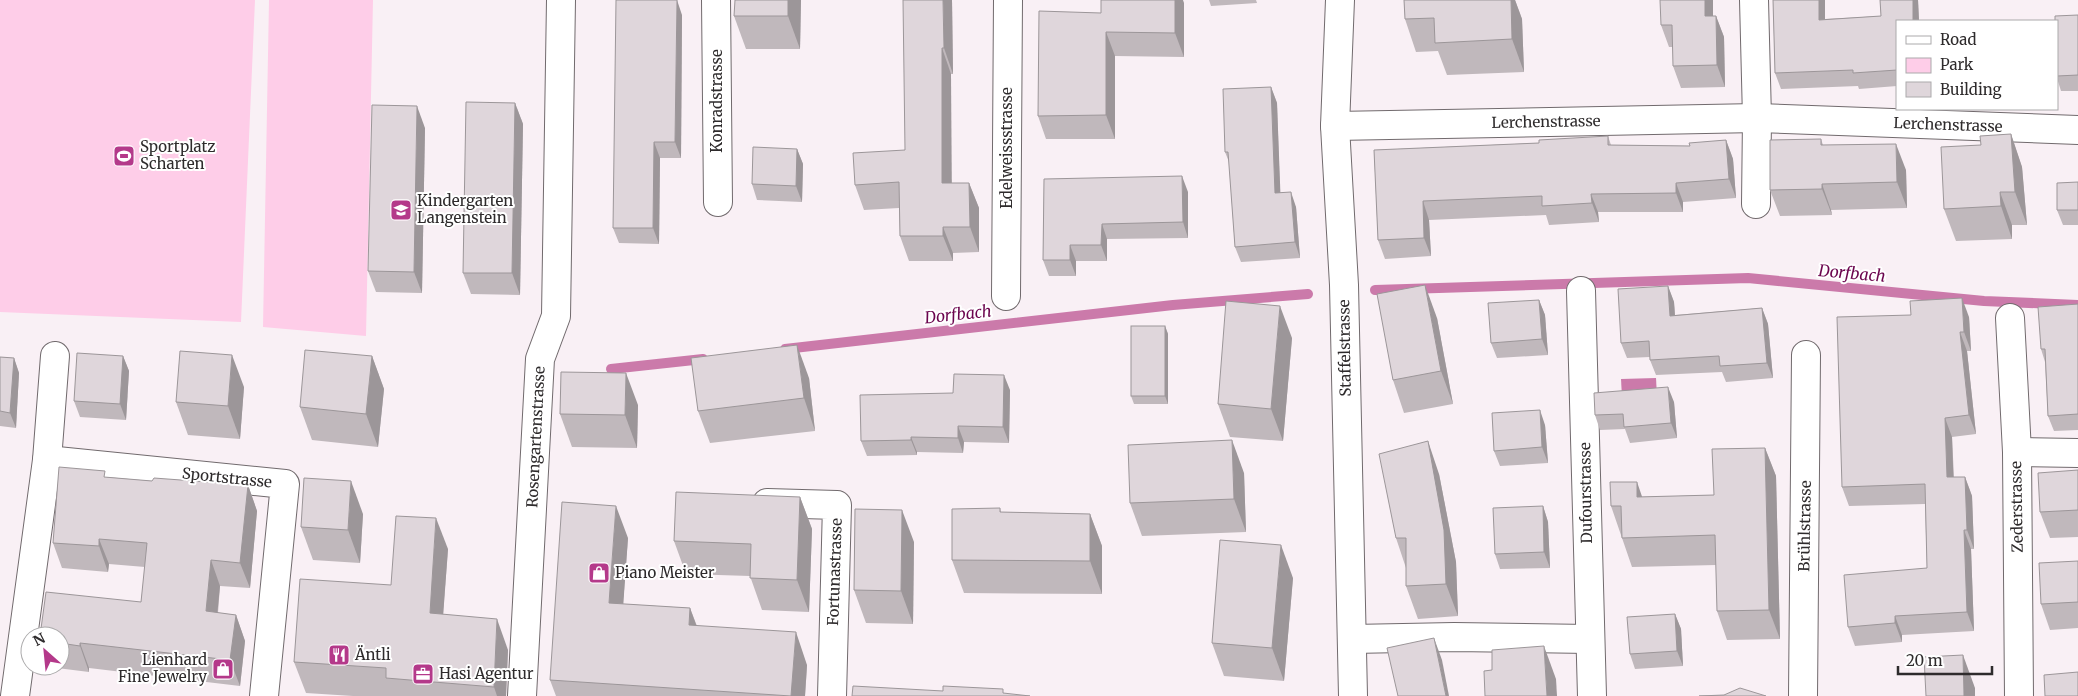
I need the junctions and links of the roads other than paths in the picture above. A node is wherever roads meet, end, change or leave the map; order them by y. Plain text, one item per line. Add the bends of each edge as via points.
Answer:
1 (561, 0) edge
2 (716, 0) edge
3 (1008, 0) edge
4 (1340, 0) edge
5 (1754, 0) edge
6 (1757, 118) junction
7 (1335, 126) junction
8 (2078, 130) edge
9 (718, 202) dead end
10 (1756, 204) dead end
11 (1581, 291) dead end
12 (1006, 296) dead end
13 (2010, 318) dead end
14 (1806, 355) dead end
15 (55, 356) dead end
16 (2016, 452) junction
17 (2078, 453) edge
18 (47, 460) junction
19 (739, 502) edge
20 (1352, 638) junction
21 (1589, 638) junction
22 (15, 696) edge
23 (264, 696) edge
24 (522, 696) edge
25 (832, 696) edge
26 (1353, 696) edge
27 (1592, 696) edge
28 (1803, 696) edge
29 (2019, 696) edge

1 - 24 street, Rosengartenstrasse via 556,316 540,359
2 - 9 street, Konradstrasse
3 - 12 street, Edelweissstrasse
4 - 7 street, Staffelstrasse
5 - 6 street
6 - 7 street, Lerchenstrasse
6 - 8 street, Lerchenstrasse
6 - 10 street
7 - 20 street, Staffelstrasse via 1344,284
11 - 21 street, Dufourstrasse
13 - 16 street, Zederstrasse
14 - 28 street, Brühlstrasse
15 - 18 street
16 - 17 street
16 - 29 street, Zederstrasse
18 - 22 street
18 - 23 street, Sportstrasse via 285,484
19 - 25 street, Fortunastrasse via 837,505
20 - 21 street
20 - 26 street, Staffelstrasse
21 - 27 street, Dufourstrasse

